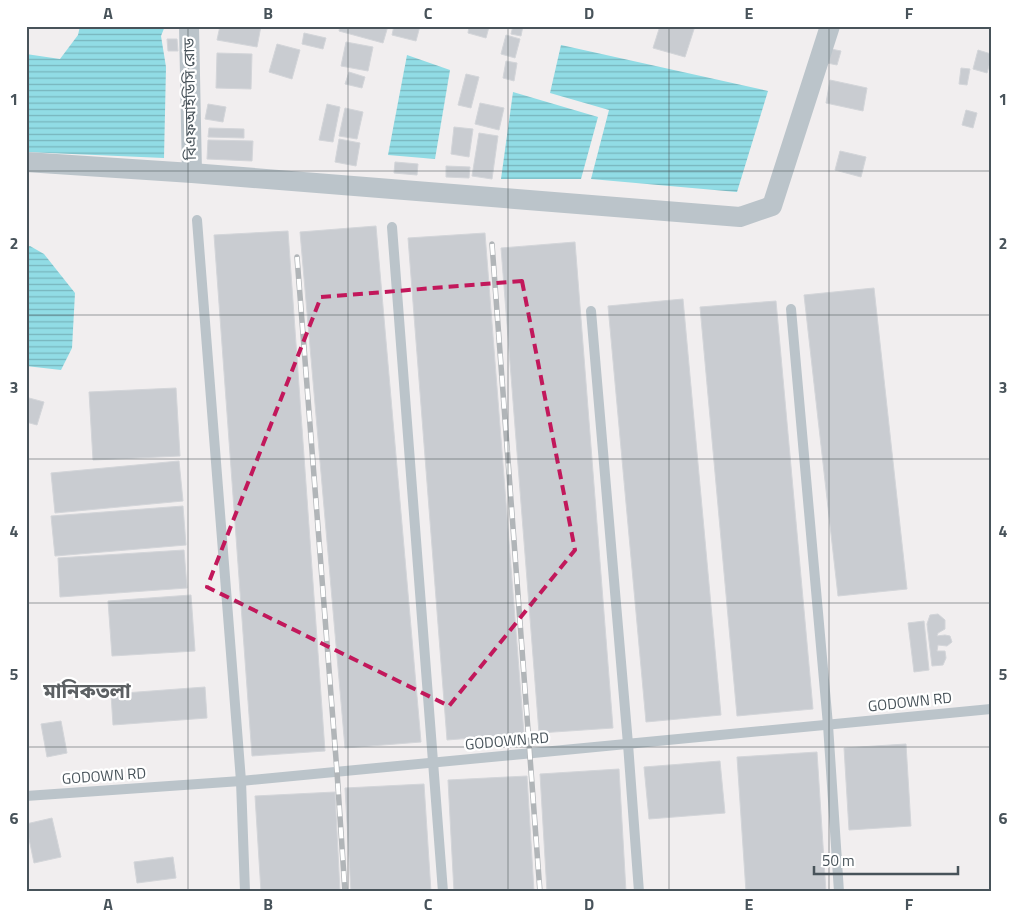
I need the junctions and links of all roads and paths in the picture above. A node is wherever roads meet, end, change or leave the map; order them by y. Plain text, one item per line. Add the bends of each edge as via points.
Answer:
1 (189, 26) edge
2 (830, 26) edge
3 (26, 162) edge
4 (192, 173) junction
5 (197, 220) dead end
6 (392, 227) dead end
7 (791, 309) dead end
8 (591, 311) dead end
9 (991, 709) edge
10 (828, 725) junction
11 (628, 744) junction
12 (433, 763) junction
13 (241, 781) junction
14 (26, 796) edge
15 (245, 892) edge
16 (443, 892) edge
17 (639, 892) edge
18 (839, 892) edge

1 - 4 street, বিএফআইডিসি রোড
2 - 4 street via 772,206 740,217
3 - 4 street
5 - 13 lane
6 - 12 lane
7 - 10 lane
8 - 11 lane
9 - 10 lane, GODOWN RD
10 - 11 lane, GODOWN RD
10 - 18 lane
11 - 12 lane, GODOWN RD
11 - 17 lane
12 - 13 lane, GODOWN RD
12 - 16 lane
13 - 14 lane, GODOWN RD
13 - 15 lane

